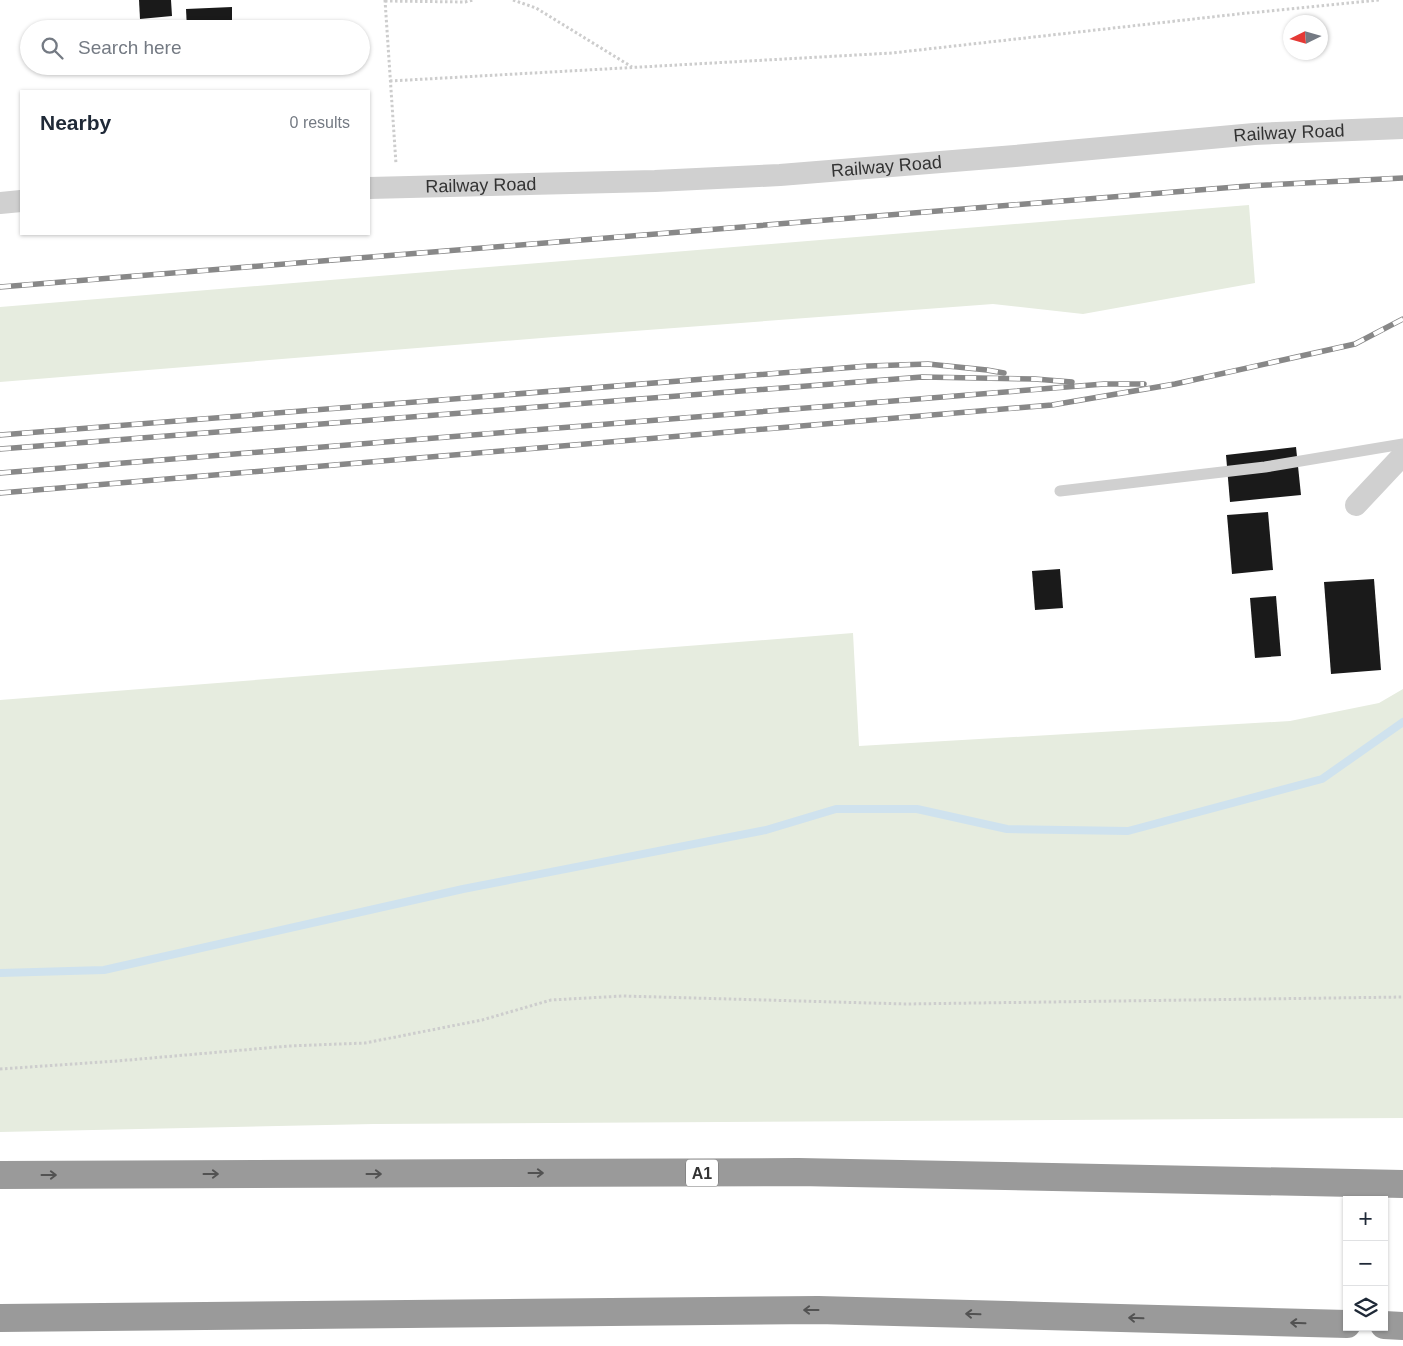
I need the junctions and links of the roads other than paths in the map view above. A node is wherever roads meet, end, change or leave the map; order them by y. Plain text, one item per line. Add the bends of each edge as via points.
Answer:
1 (1403, 128) edge
2 (370, 188) edge
3 (20, 201) edge
4 (0, 203) edge
5 (1403, 444) edge
6 (1403, 455) edge
7 (1060, 491) dead end
8 (1356, 505) dead end
9 (0, 1175) edge
10 (1403, 1184) edge
11 (0, 1318) edge
12 (1343, 1324) edge
13 (1388, 1325) edge
14 (1403, 1326) edge

1 - 2 street, Railway Road via 1254,134 780,175
3 - 4 street
5 - 7 lane via 1265,467
6 - 8 street
9 -> 10 highway, A1 via 798,1172
12 -> 11 highway via 818,1310
13 - 14 highway

